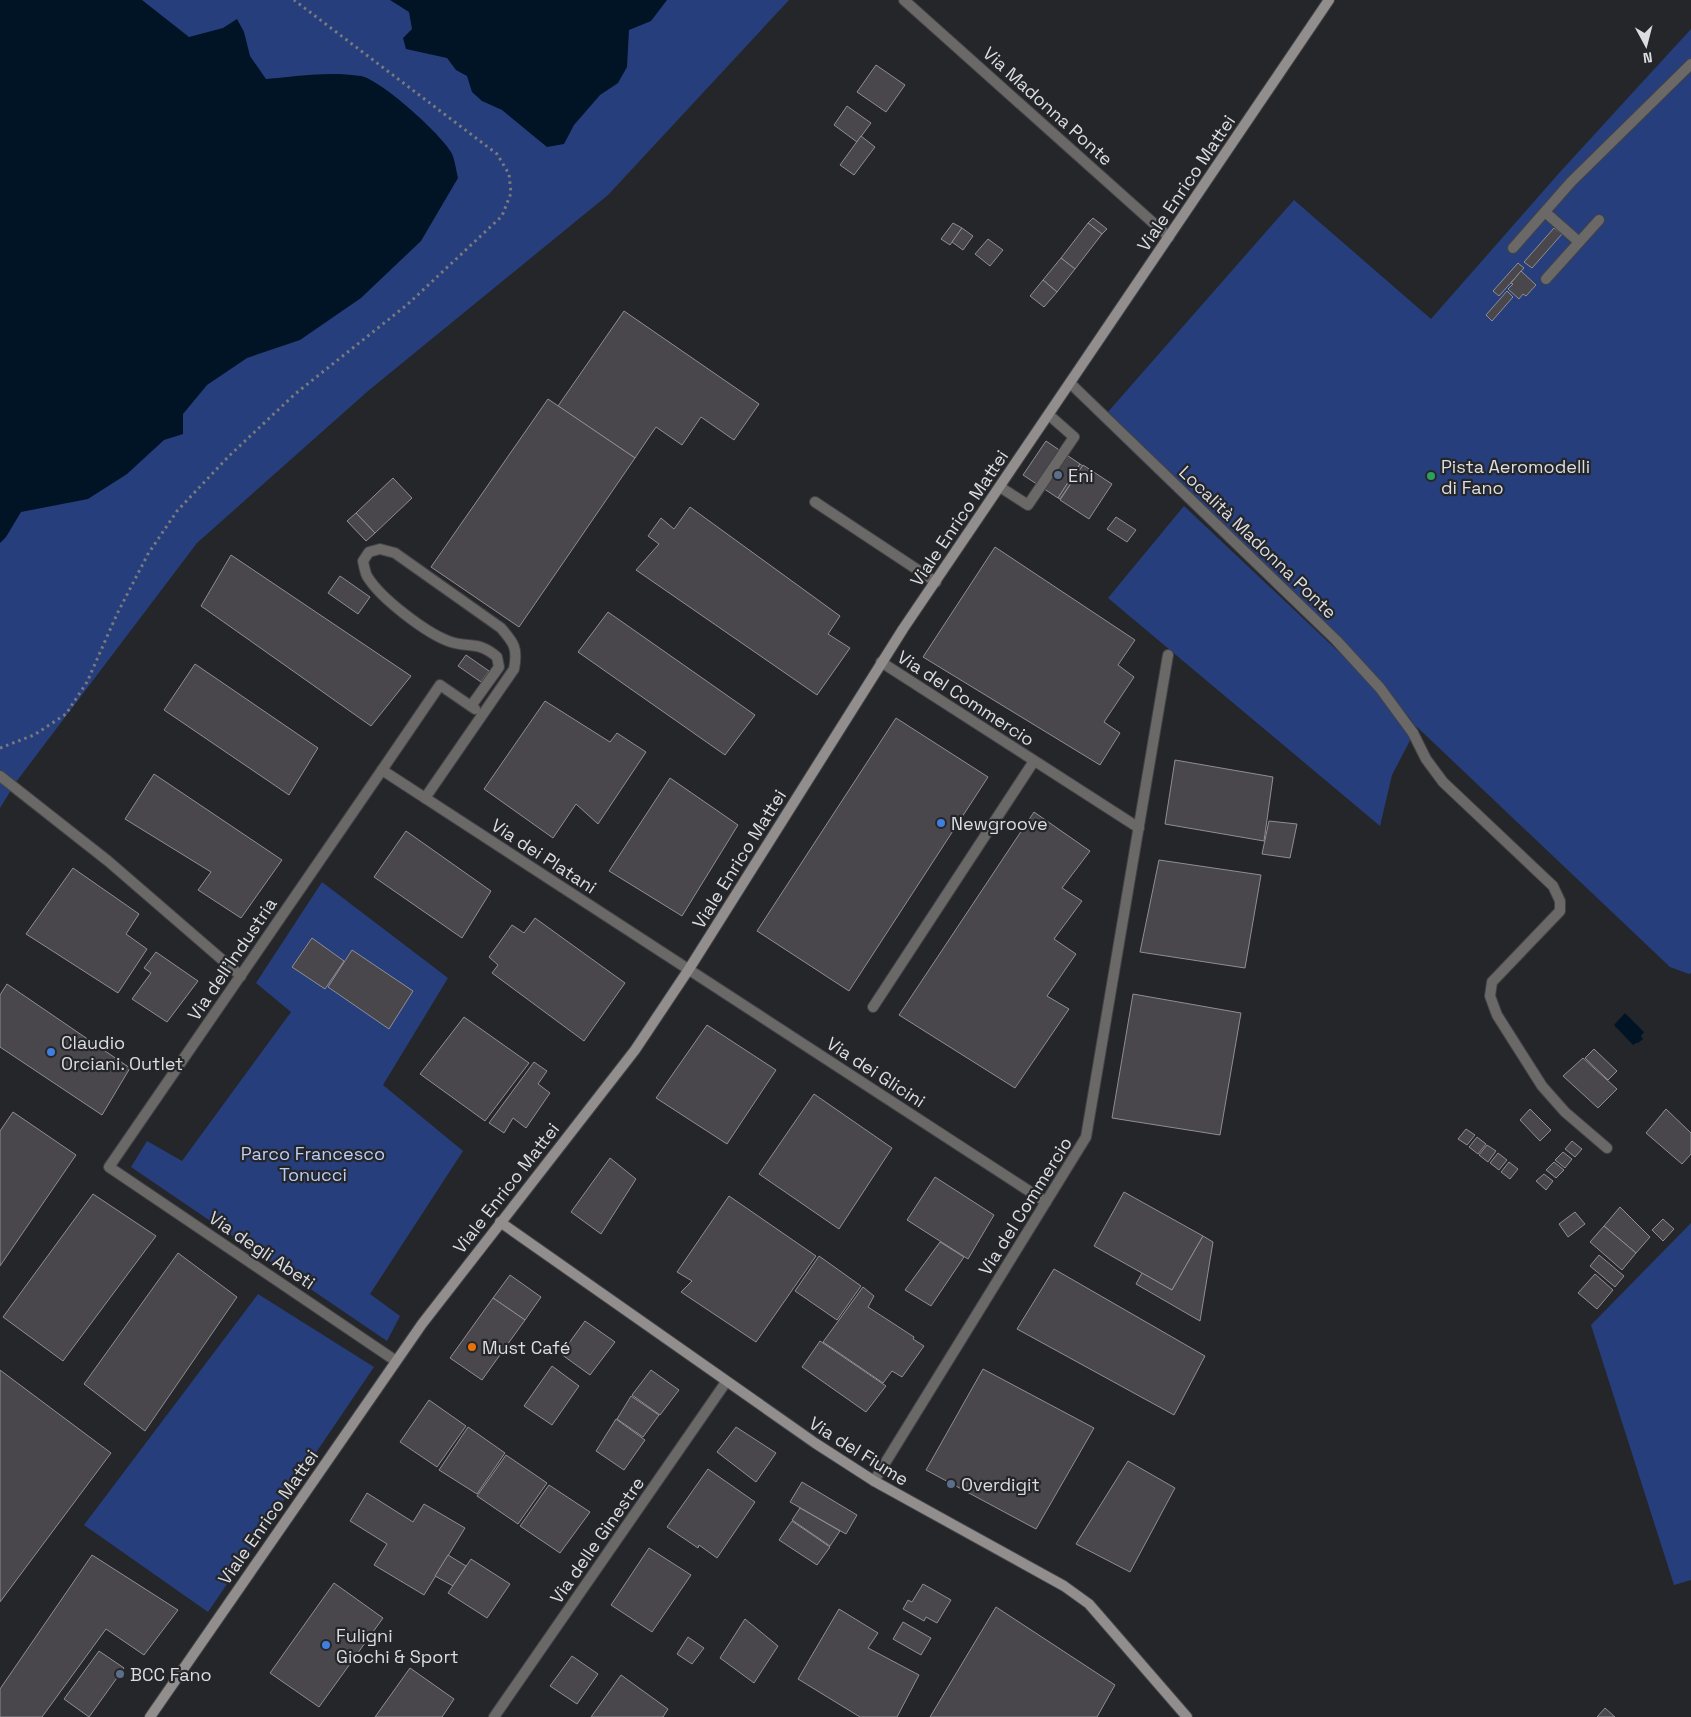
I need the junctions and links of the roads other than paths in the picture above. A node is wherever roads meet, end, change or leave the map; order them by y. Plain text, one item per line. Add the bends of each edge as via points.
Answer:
1 (904, 0) edge
2 (1329, 0) edge
3 (1691, 64) edge
4 (1545, 212) junction
5 (1599, 220) dead end
6 (1169, 237) junction
7 (1579, 242) junction
8 (1513, 248) dead end
9 (1546, 279) dead end
10 (1070, 383) junction
11 (1049, 415) junction
12 (1000, 487) junction
13 (815, 502) dead end
14 (936, 582) junction
15 (1168, 655) dead end
16 (881, 662) junction
17 (471, 706) junction
18 (482, 714) junction
19 (1034, 761) junction
20 (382, 770) junction
21 (0, 776) edge
22 (425, 798) junction
23 (1139, 828) junction
24 (689, 969) junction
25 (241, 976) junction
26 (874, 1008) dead end
27 (1607, 1148) dead end
28 (110, 1167) joint
29 (1046, 1202) junction
30 (500, 1222) junction
31 (396, 1361) junction
32 (726, 1382) junction
33 (874, 1481) junction
34 (150, 1717) edge
35 (494, 1717) edge
36 (1187, 1717) edge

1 - 6 street, Via Madonna Ponte
2 - 6 street, Viale Enrico Mattei
3 - 4 street via 1571,182
4 - 7 street
4 - 8 street
5 - 7 street
6 - 10 street, Viale Enrico Mattei
7 - 9 street
10 - 11 street, Viale Enrico Mattei
10 - 27 street, Località Madonna Ponte via 1336,640 1380,688 1443,782 1553,886 1560,901 1560,911 1492,982 1490,996 1497,1015 1542,1086 1565,1112
11 - 12 street, Viale Enrico Mattei
11 - 12 street via 1074,437 1028,505
12 - 14 street, Viale Enrico Mattei
13 - 14 street
14 - 16 street, Viale Enrico Mattei
15 - 23 street, Via del Commercio
16 - 19 street, Via del Commercio
16 - 24 street, Viale Enrico Mattei
17 - 18 street
17 - 18 street via 499,667 497,656 489,649 450,642 402,612 376,589 366,574 363,561 369,552 380,549 395,553 501,628 512,642 517,654 514,669
17 - 20 street, Via dell'Industria via 440,685
18 - 22 street
19 - 23 street, Via del Commercio
19 - 26 street, Via del Commercio
20 - 22 street, Via dei Platani
20 - 25 street, Via dell'Industria
21 - 25 street via 108,861
22 - 24 street, Via dei Platani
23 - 29 street, Via del Commercio via 1086,1137
24 - 29 street, Via dei Glicini
24 - 30 street, Viale Enrico Mattei via 635,1050
25 - 28 street, Via dell'Industria
28 - 31 street, Via degli Abeti
29 - 33 street, Via del Commercio
30 - 31 street, Viale Enrico Mattei
30 - 32 street, Via del Fiume
31 - 34 street, Viale Enrico Mattei
32 - 33 street, Via del Fiume
32 - 35 street, Via delle Ginestre
33 - 36 street, Via del Fiume via 1064,1586 1089,1604

